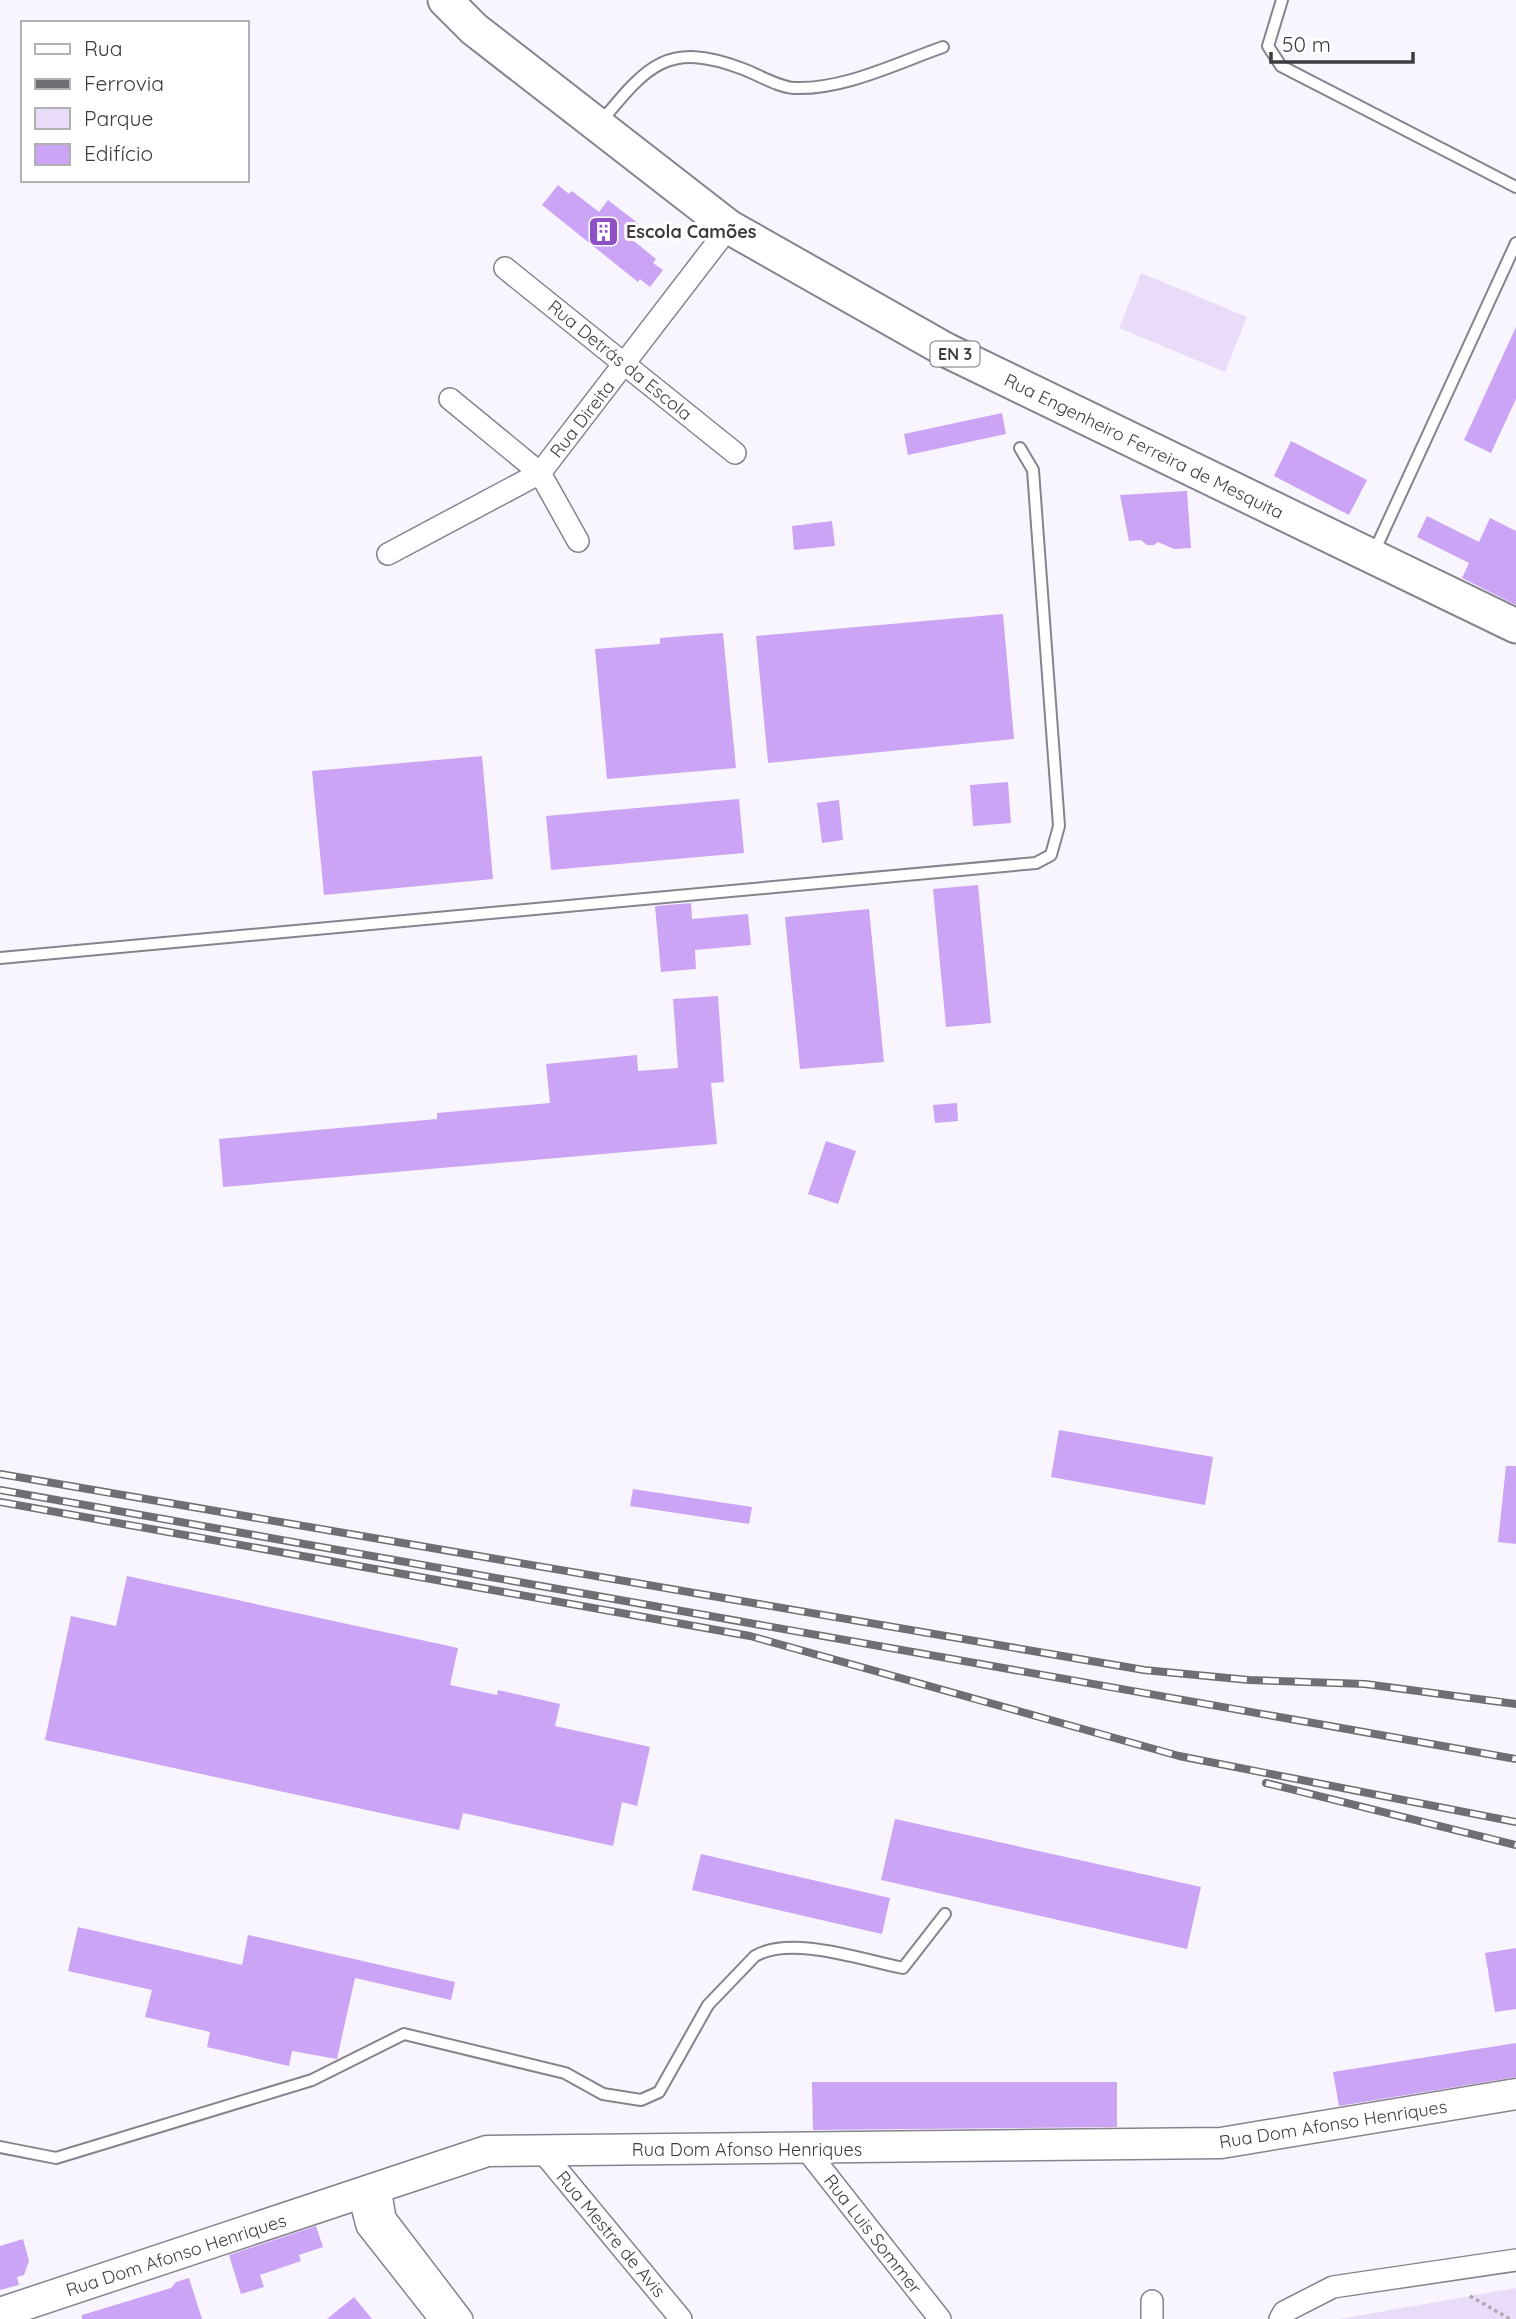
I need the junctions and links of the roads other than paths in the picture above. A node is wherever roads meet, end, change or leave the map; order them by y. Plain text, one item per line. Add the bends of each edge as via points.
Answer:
1 (445, 0) edge
2 (1282, 0) edge
3 (943, 47) dead end
4 (598, 125) junction
5 (1516, 187) edge
6 (729, 227) junction
7 (1516, 243) edge
8 (505, 268) dead end
9 (626, 363) junction
10 (450, 399) dead end
11 (1020, 448) dead end
12 (735, 453) dead end
13 (540, 473) junction
14 (578, 541) dead end
15 (388, 554) dead end
16 (1372, 556) junction
17 (1516, 626) edge
18 (0, 958) edge
19 (945, 1914) dead end
20 (1516, 2094) edge
21 (0, 2147) edge
22 (806, 2149) junction
23 (541, 2150) junction
24 (370, 2192) junction
25 (1516, 2260) edge
26 (0, 2314) edge
27 (444, 2315) edge
28 (681, 2319) edge
29 (940, 2319) edge
30 (1280, 2319) edge

1 - 4 main road, Rua Engenheiro Ferreira de Mesquita / EN 3 via 474,29
2 - 5 lane via 1268,46 1281,66
3 - 4 lane via 825,87 790,88 712,57 685,55 658,65 635,81
4 - 6 main road, Rua Engenheiro Ferreira de Mesquita / EN 3
6 - 9 street, Rua Direita
6 - 16 main road, Rua Engenheiro Ferreira de Mesquita / EN 3 via 946,349
7 - 16 lane
8 - 9 street, Rua Detrás da Escola
9 - 12 street, Rua Detrás da Escola
9 - 13 street, Rua Direita
10 - 13 street
11 - 18 lane via 1033,470 1059,826 1051,855 1036,863
13 - 14 street
13 - 15 street, Rua Direita
16 - 17 main road, Rua Engenheiro Ferreira de Mesquita / EN 3
19 - 21 lane via 903,1968 788,1947 755,1956 708,2005 665,2084 650,2097 631,2100 603,2094 565,2073 404,2034 312,2080 55,2158
20 - 22 street, Rua Dom Afonso Henriques via 1222,2143
22 - 23 street, Rua Dom Afonso Henriques
22 - 29 street, Rua Luis Sommer
23 - 24 street, Rua Dom Afonso Henriques via 487,2151
23 - 28 street, Rua Mestre de Avis
24 - 26 street, Rua Dom Afonso Henriques
24 - 27 street via 367,2226
25 - 30 street via 1333,2287 1284,2312

